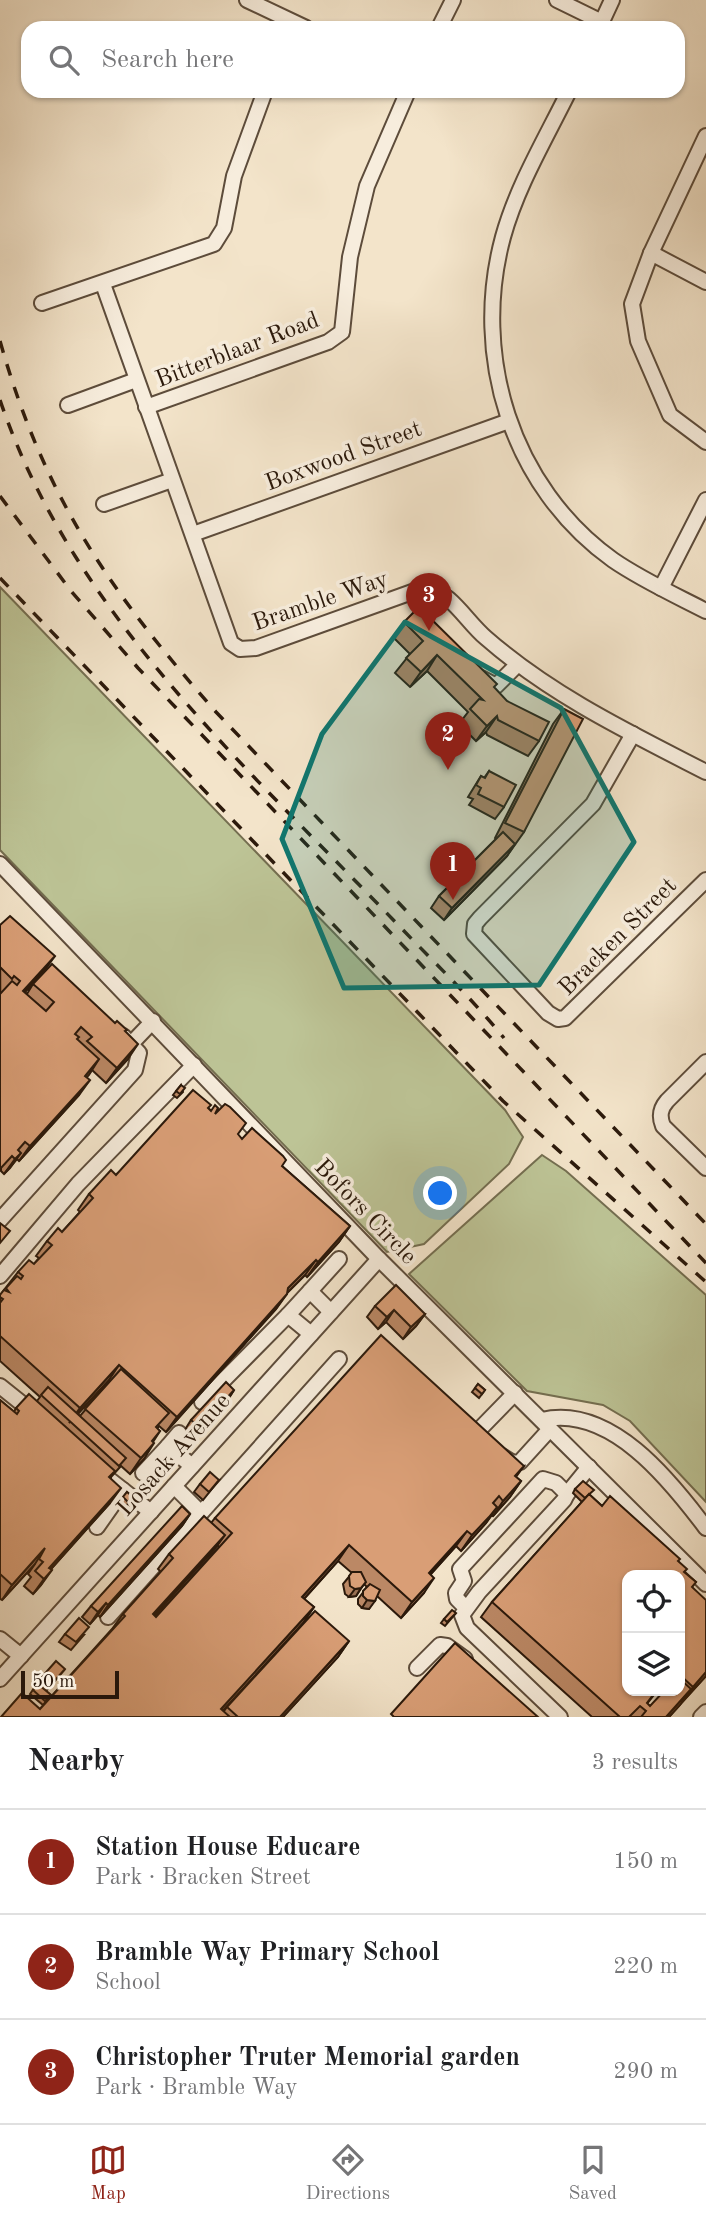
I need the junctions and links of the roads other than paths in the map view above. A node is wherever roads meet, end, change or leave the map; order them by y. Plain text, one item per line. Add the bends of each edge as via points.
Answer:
1 (247, 0) edge
2 (453, 0) edge
3 (557, 0) edge
4 (612, 0) edge
5 (288, 21) edge
6 (442, 21) edge
7 (593, 21) edge
8 (602, 21) edge
9 (262, 98) edge
10 (405, 98) edge
11 (566, 98) edge
12 (706, 136) edge
13 (651, 253) junction
14 (706, 282) edge
15 (103, 284) junction
16 (42, 303) dead end
17 (136, 380) junction
18 (68, 405) dead end
19 (146, 407) junction
20 (509, 421) junction
21 (706, 442) edge
22 (172, 480) junction
23 (706, 500) edge
24 (104, 504) dead end
25 (193, 534) junction
26 (660, 588) junction
27 (706, 611) edge
28 (517, 666) junction
29 (476, 674) edge
30 (633, 734) junction
31 (706, 772) edge
32 (0, 863) edge
33 (706, 880) edge
34 (153, 1021) junction
35 (113, 1027) edge
36 (131, 1044) junction
37 (706, 1062) edge
38 (194, 1065) junction
39 (706, 1168) edge
40 (0, 1220) edge
41 (339, 1259) dead end
42 (379, 1259) junction
43 (0, 1276) edge
44 (310, 1291) junction
45 (331, 1312) junction
46 (288, 1315) junction
47 (311, 1334) junction
48 (339, 1359) dead end
49 (0, 1386) edge
50 (515, 1393) junction
51 (202, 1402) edge
52 (546, 1424) junction
53 (51, 1427) edge
54 (179, 1433) dead end
55 (168, 1446) junction
56 (90, 1462) edge
57 (192, 1466) junction
58 (589, 1467) junction
59 (144, 1473) dead end
60 (174, 1486) junction
61 (123, 1490) junction
62 (567, 1494) junction
63 (151, 1512) junction
64 (201, 1513) junction
65 (97, 1527) edge
66 (706, 1528) edge
67 (706, 1584) edge
68 (466, 1608) junction
69 (108, 1617) edge
70 (0, 1640) edge
71 (21, 1656) junction
72 (417, 1668) dead end
73 (480, 1672) edge
74 (0, 1679) edge
75 (706, 1712) edge
76 (560, 1717) edge
77 (701, 1717) edge

1 - 5 street
2 - 6 street
3 - 7 street
4 - 8 street
9 - 15 street via 234,176 219,239 208,248
10 - 19 street, Bitterblaar Road via 367,186 350,257 342,332 328,342
11 - 20 street via 522,188 495,272 492,343
12 - 13 street
13 - 14 street
13 - 21 street via 632,304 638,341 670,415
15 - 16 street
15 - 17 street, Bramble Way
17 - 18 street
17 - 19 street, Bramble Way
19 - 22 street, Bramble Way
20 - 25 street, Boxwood Street
20 - 26 street via 540,482 577,529 613,560
22 - 24 street
22 - 25 street, Bramble Way
23 - 26 street
25 - 28 street, Bramble Way via 231,643 240,649 256,648 426,587 442,591 475,629
26 - 27 street
28 - 29 street via 496,687
28 - 30 street, Bramble Way
30 - 31 street, Bramble Way
30 - 33 street, Bracken Street via 593,804 475,924 478,942 548,1013 565,1018
32 - 34 street, Bofors Circle
34 - 36 street
34 - 38 street, Bofors Circle
35 - 36 street
36 - 40 street via 140,1058 135,1070
37 - 39 street via 662,1107 661,1119
38 - 42 street, Bofors Circle
38 - 43 street via 78,1184
41 - 44 street
42 - 45 street, Losack Avenue
42 - 50 street, Bofors Circle
44 - 45 street
44 - 46 street
45 - 47 street, Losack Avenue
46 - 47 street
46 - 51 street
47 - 57 street, Losack Avenue
48 - 64 street
49 - 53 street
50 - 52 street, Bofors Circle
50 - 52 street via 472,1430 513,1463 525,1459
52 - 58 street, Bofors Circle
52 - 66 street via 574,1418 624,1442 683,1497
54 - 55 street
55 - 57 street
55 - 59 street
56 - 61 street
57 - 60 street, Losack Avenue
58 - 62 street
58 - 67 street, Bofors Circle
60 - 63 street, Losack Avenue
60 - 64 street
61 - 63 street
61 - 65 street
62 - 68 street
62 - 68 street via 543,1479 466,1563 459,1572 464,1581 456,1593
63 - 71 street, Losack Avenue
64 - 69 street
68 - 76 street via 463,1621 467,1628
70 - 71 street
71 - 74 street, Losack Avenue
72 - 73 street via 440,1645
75 - 77 street

